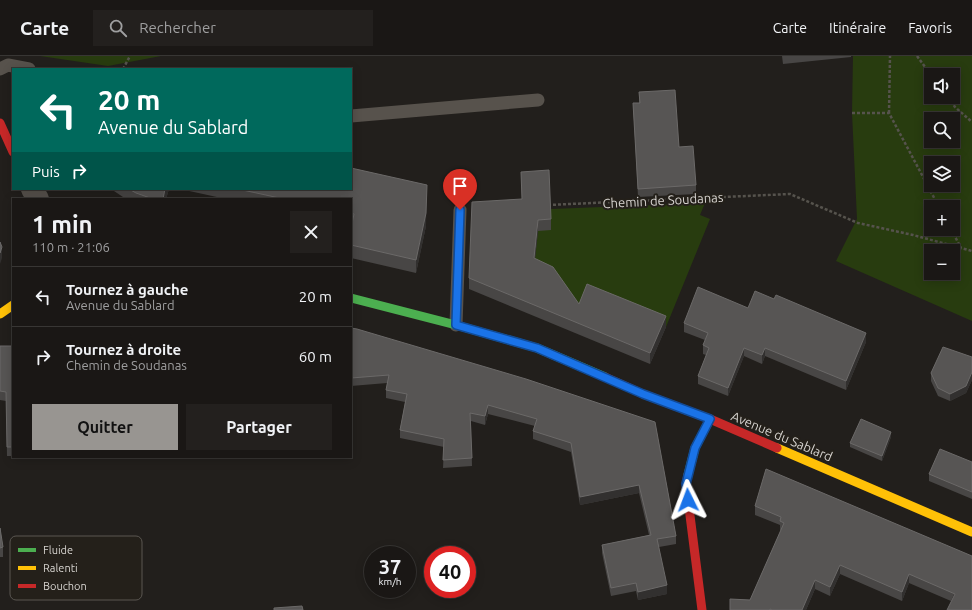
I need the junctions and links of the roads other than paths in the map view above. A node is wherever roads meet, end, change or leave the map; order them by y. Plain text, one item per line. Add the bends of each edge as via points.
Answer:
1 (22, 68) edge
2 (0, 69) edge
3 (538, 100) dead end
4 (352, 116) edge
5 (0, 123) edge
6 (12, 150) edge
7 (460, 210) dead end
8 (352, 298) edge
9 (12, 306) edge
10 (0, 314) edge
11 (456, 325) junction
12 (710, 419) junction
13 (972, 532) edge
14 (702, 610) edge

1 - 2 lane via 8,66
3 - 4 lane
5 - 6 street
7 - 11 lane
8 - 11 street, Avenue du Sablard
9 - 10 street
11 - 12 street, Avenue du Sablard via 537,348 643,394
12 - 13 street, Avenue du Sablard
12 - 14 street via 695,448 686,484

